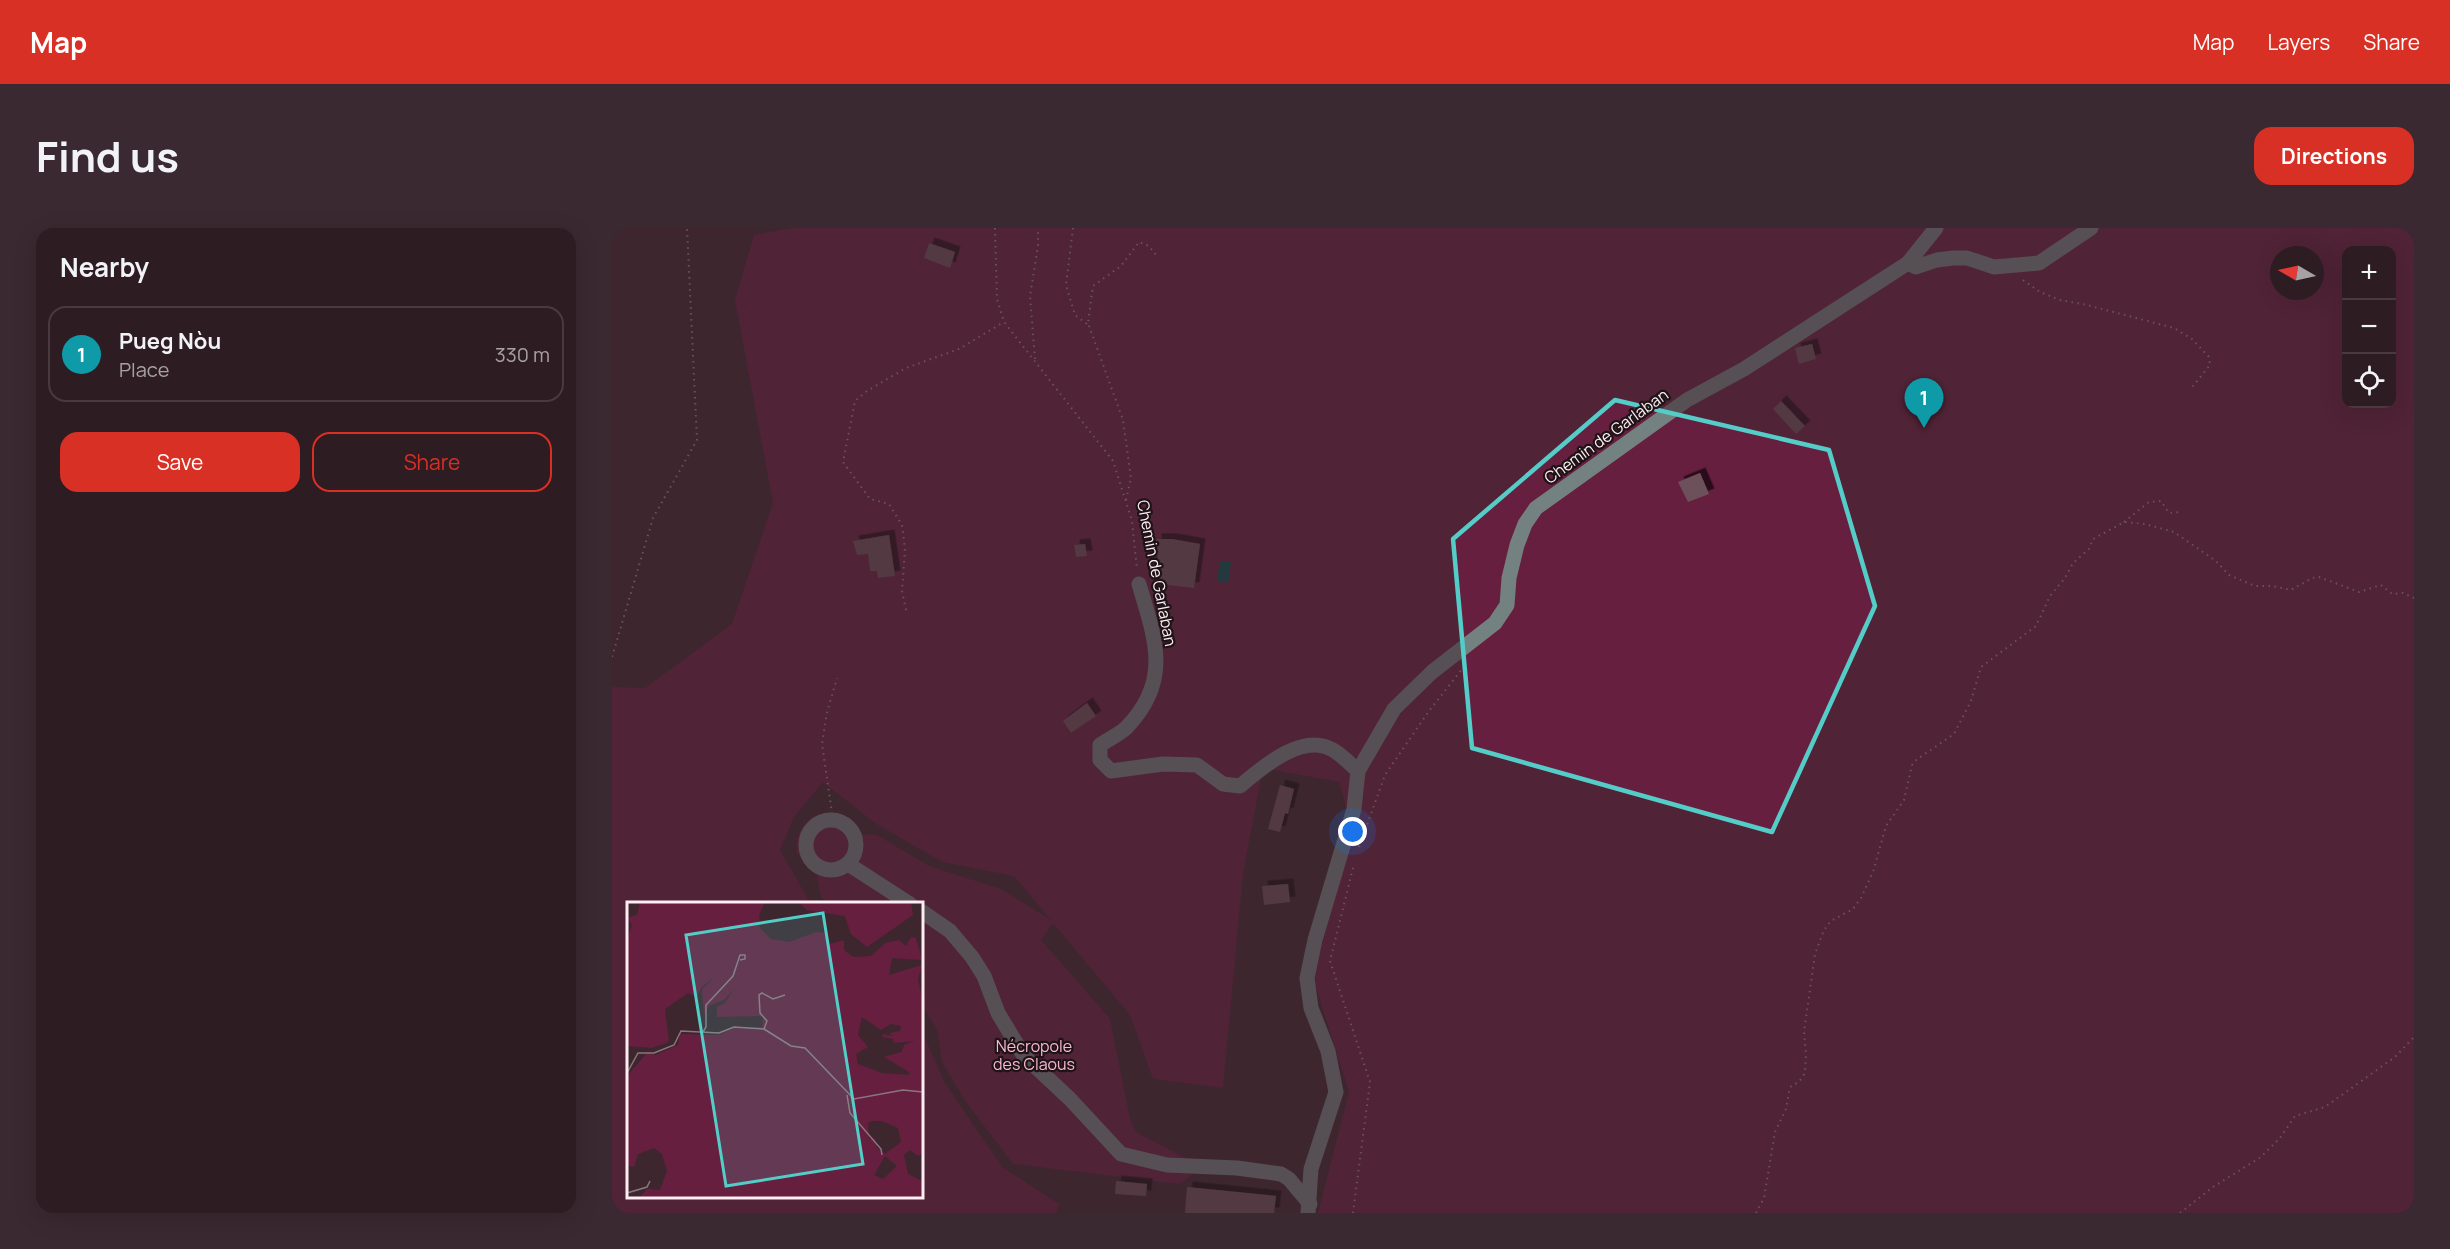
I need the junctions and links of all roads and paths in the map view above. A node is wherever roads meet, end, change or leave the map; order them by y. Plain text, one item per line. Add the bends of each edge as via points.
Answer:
1 (995, 228) edge
2 (1038, 228) edge
3 (1073, 228) edge
4 (1936, 228) edge
5 (2091, 228) edge
6 (687, 230) edge
7 (1156, 255) dead end
8 (1908, 263) junction
9 (2009, 266) junction
10 (1005, 322) junction
11 (1089, 326) junction
12 (1035, 359) junction
13 (2190, 390) dead end
14 (1126, 502) junction
15 (2180, 512) dead end
16 (2124, 522) junction
17 (1139, 584) joint
18 (2414, 598) edge
19 (906, 610) dead end
20 (612, 657) edge
21 (1466, 663) dead end
22 (837, 678) dead end
23 (1358, 771) junction
24 (833, 820) junction
25 (1357, 854) dead end
26 (848, 864) junction
27 (1354, 864) dead end
28 (907, 902) edge
29 (922, 912) edge
30 (2414, 1037) edge
31 (1309, 1209) edge
32 (1353, 1213) edge
33 (1756, 1213) edge
34 (2180, 1213) edge

1 - 10 path, Chemin de Garlaban via 997,299
2 - 12 path via 1030,296
3 - 11 path via 1066,285 1075,315
4 - 8 street, Chemin de Garlaban
5 - 9 street via 2039,263
6 - 20 path via 697,440 653,518
7 - 11 path via 1139,242 1121,266 1094,286
8 - 9 street via 1916,267 1937,260 1967,258 1994,267
8 - 23 street, Chemin de Garlaban via 1744,369 1687,400 1536,508 1517,544 1507,605 1495,622 1432,672 1394,709
9 - 13 path via 2040,292 2060,300 2148,320 2192,339 2209,357 2210,365
10 - 12 path, Chemin de Garlaban
10 - 19 path via 959,349 906,368 855,401 843,462 870,499 889,504 902,525
11 - 14 path via 1123,420 1131,478
12 - 14 path, Chemin de Garlaban via 1113,461
14 - 17 path, Chemin de Garlaban
15 - 16 path via 2169,513 2161,501 2149,502
16 - 18 path via 2174,532 2216,561 2229,575 2255,586 2291,590 2319,577 2360,592 2381,585 2392,594
16 - 33 path via 2093,539 2050,596 2036,626 1981,667 1971,701 1954,734 1912,765 1904,800 1886,826 1861,898 1853,909 1830,921 1824,930 1815,954 1805,1021 1804,1073 1790,1087 1786,1109 1775,1132 1764,1198
17 - 23 street, Chemin de Garlaban via 1154,635 1156,677 1147,701 1126,728 1100,745 1100,760 1112,771 1163,764 1197,765 1223,784 1240,786 1303,744 1332,748
21 - 25 path via 1385,775
22 - 24 path via 822,744
23 - 31 street, Chemin de Garlaban via 1353,809 1314,940 1307,978 1311,1008 1329,1052 1336,1092 1311,1169
24 - 26 street via 848,826 854,835 854,856
24 - 26 street via 818,823 810,830 806,850 818,867 838,869
26 - 28 street
27 - 32 path via 1330,961 1370,1082
29 - 31 street via 950,932 972,957 998,1013 1024,1056 1121,1154 1167,1165 1281,1174 1289,1179
30 - 34 path via 2395,1057 2325,1107 2295,1116 2261,1157

